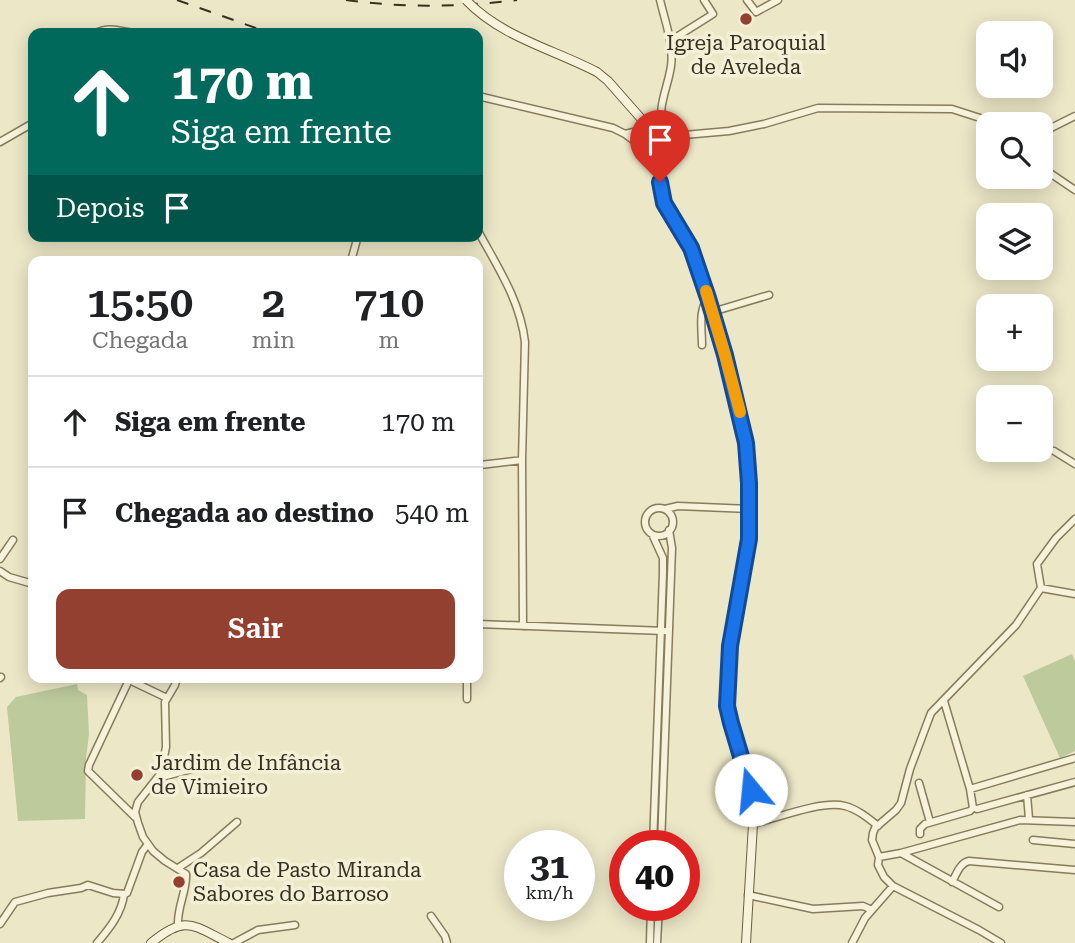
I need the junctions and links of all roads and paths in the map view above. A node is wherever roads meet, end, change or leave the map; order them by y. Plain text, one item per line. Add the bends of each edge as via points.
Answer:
1 (466, 0) edge
2 (660, 0) edge
3 (704, 0) edge
4 (747, 0) edge
5 (778, 0) edge
6 (670, 41) junction
7 (483, 97) edge
8 (660, 114) junction
9 (1075, 116) edge
10 (976, 117) edge
11 (28, 126) edge
12 (644, 126) junction
13 (663, 127) junction
14 (1053, 127) edge
15 (625, 134) junction
16 (684, 135) junction
17 (0, 142) edge
18 (663, 146) junction
19 (643, 148) junction
20 (657, 166) junction
21 (1053, 175) edge
22 (1075, 190) edge
23 (483, 240) edge
24 (769, 295) dead end
25 (708, 298) junction
26 (712, 312) junction
27 (702, 345) dead end
28 (1054, 450) dead end
29 (522, 460) junction
30 (1075, 464) edge
31 (483, 465) edge
32 (665, 509) junction
33 (750, 509) junction
34 (1075, 519) edge
35 (669, 530) junction
36 (652, 534) junction
37 (13, 540) dead end
38 (0, 559) edge
39 (0, 571) edge
40 (28, 583) edge
41 (1041, 588) junction
42 (1075, 594) edge
43 (483, 625) edge
44 (523, 626) junction
45 (660, 631) junction
46 (669, 631) junction
47 (124, 683) edge
48 (135, 683) edge
49 (176, 683) edge
50 (467, 683) edge
51 (167, 698) junction
52 (467, 699) dead end
53 (944, 701) junction
54 (1075, 758) edge
55 (212, 764) dead end
56 (158, 778) junction
57 (1075, 782) edge
58 (919, 783) dead end
59 (970, 789) junction
60 (1027, 795) junction
61 (976, 809) dead end
62 (136, 818) junction
63 (1029, 819) junction
64 (237, 822) dead end
65 (930, 822) junction
66 (1075, 822) edge
67 (753, 824) junction
68 (878, 825) junction
69 (653, 830) edge
70 (662, 830) edge
71 (920, 834) dead end
72 (1033, 840) dead end
73 (148, 844) junction
74 (1075, 844) edge
75 (901, 853) junction
76 (879, 857) junction
77 (178, 868) junction
78 (1075, 870) edge
79 (952, 881) junction
80 (892, 886) junction
81 (124, 894) junction
82 (748, 895) junction
83 (999, 907) dead end
84 (872, 910) junction
85 (432, 916) dead end
86 (651, 921) edge
87 (658, 921) edge
88 (0, 925) edge
89 (178, 925) junction
90 (295, 925) dead end
91 (97, 943) edge
92 (151, 943) edge
93 (232, 943) edge
94 (446, 943) edge
95 (650, 943) edge
96 (657, 943) edge
97 (746, 943) edge
98 (852, 943) edge
99 (1001, 943) edge

1 - 12 street, bridge via 524,40 597,72
2 - 6 street
3 - 6 street via 713,14
4 - 5 street via 756,12
6 - 8 street via 672,64
7 - 15 street
8 - 12 street
8 - 13 street
9 - 14 street
10 - 16 street via 952,109 818,108 729,131
11 - 17 street
12 - 13 street via 656,122
12 - 15 street
12 - 19 street via 637,136
13 - 16 street
13 - 18 street via 667,138
15 - 19 street
16 - 18 street
18 - 19 street via 654,152
18 - 20 street
19 - 20 street
20 - 25 street via 664,203 691,248
21 - 22 street
23 - 29 street via 523,323
24 - 26 street
25 - 26 street
25 - 27 street via 702,313
26 - 33 street via 742,423
28 - 30 street
29 - 31 street
29 - 44 street
32 - 33 street
32 - 35 street via 672,519
32 - 36 street via 652,509 646,515 646,528
33 - 67 street via 730,646 727,706 751,790
34 - 41 street via 1037,564
35 - 36 street
35 - 46 street via 673,548
36 - 45 street via 663,558
37 - 38 street
39 - 40 street
41 - 42 street
41 - 53 street via 1016,625
43 - 44 street
44 - 45 street
45 - 46 street
45 - 69 street
46 - 70 street
47 - 62 street via 88,771
48 - 51 street
49 - 51 street
50 - 52 street
51 - 56 street via 165,756
53 - 59 street
53 - 68 street via 931,713 901,803
54 - 59 street
55 - 56 street
56 - 62 street via 137,804
57 - 60 street
58 - 65 street
59 - 65 street via 970,811
60 - 61 street
60 - 63 street
62 - 73 street
63 - 66 street
63 - 75 street
64 - 77 street
65 - 71 street via 922,826
67 - 68 street via 828,805 845,806
67 - 82 street
68 - 76 street via 872,840
72 - 74 street
73 - 77 street
73 - 81 street
75 - 76 street
75 - 79 street
76 - 80 street via 881,872
77 - 89 street via 186,876
78 - 79 street via 969,861 961,865
79 - 83 street
80 - 84 street
80 - 99 street
81 - 88 street via 88,885 26,898 15,902
81 - 91 street via 122,906
82 - 84 street via 813,908 863,906
82 - 97 street
84 - 98 street
85 - 94 street
86 - 95 street
87 - 96 street
89 - 92 street
89 - 93 street via 194,926
90 - 93 street via 258,930

